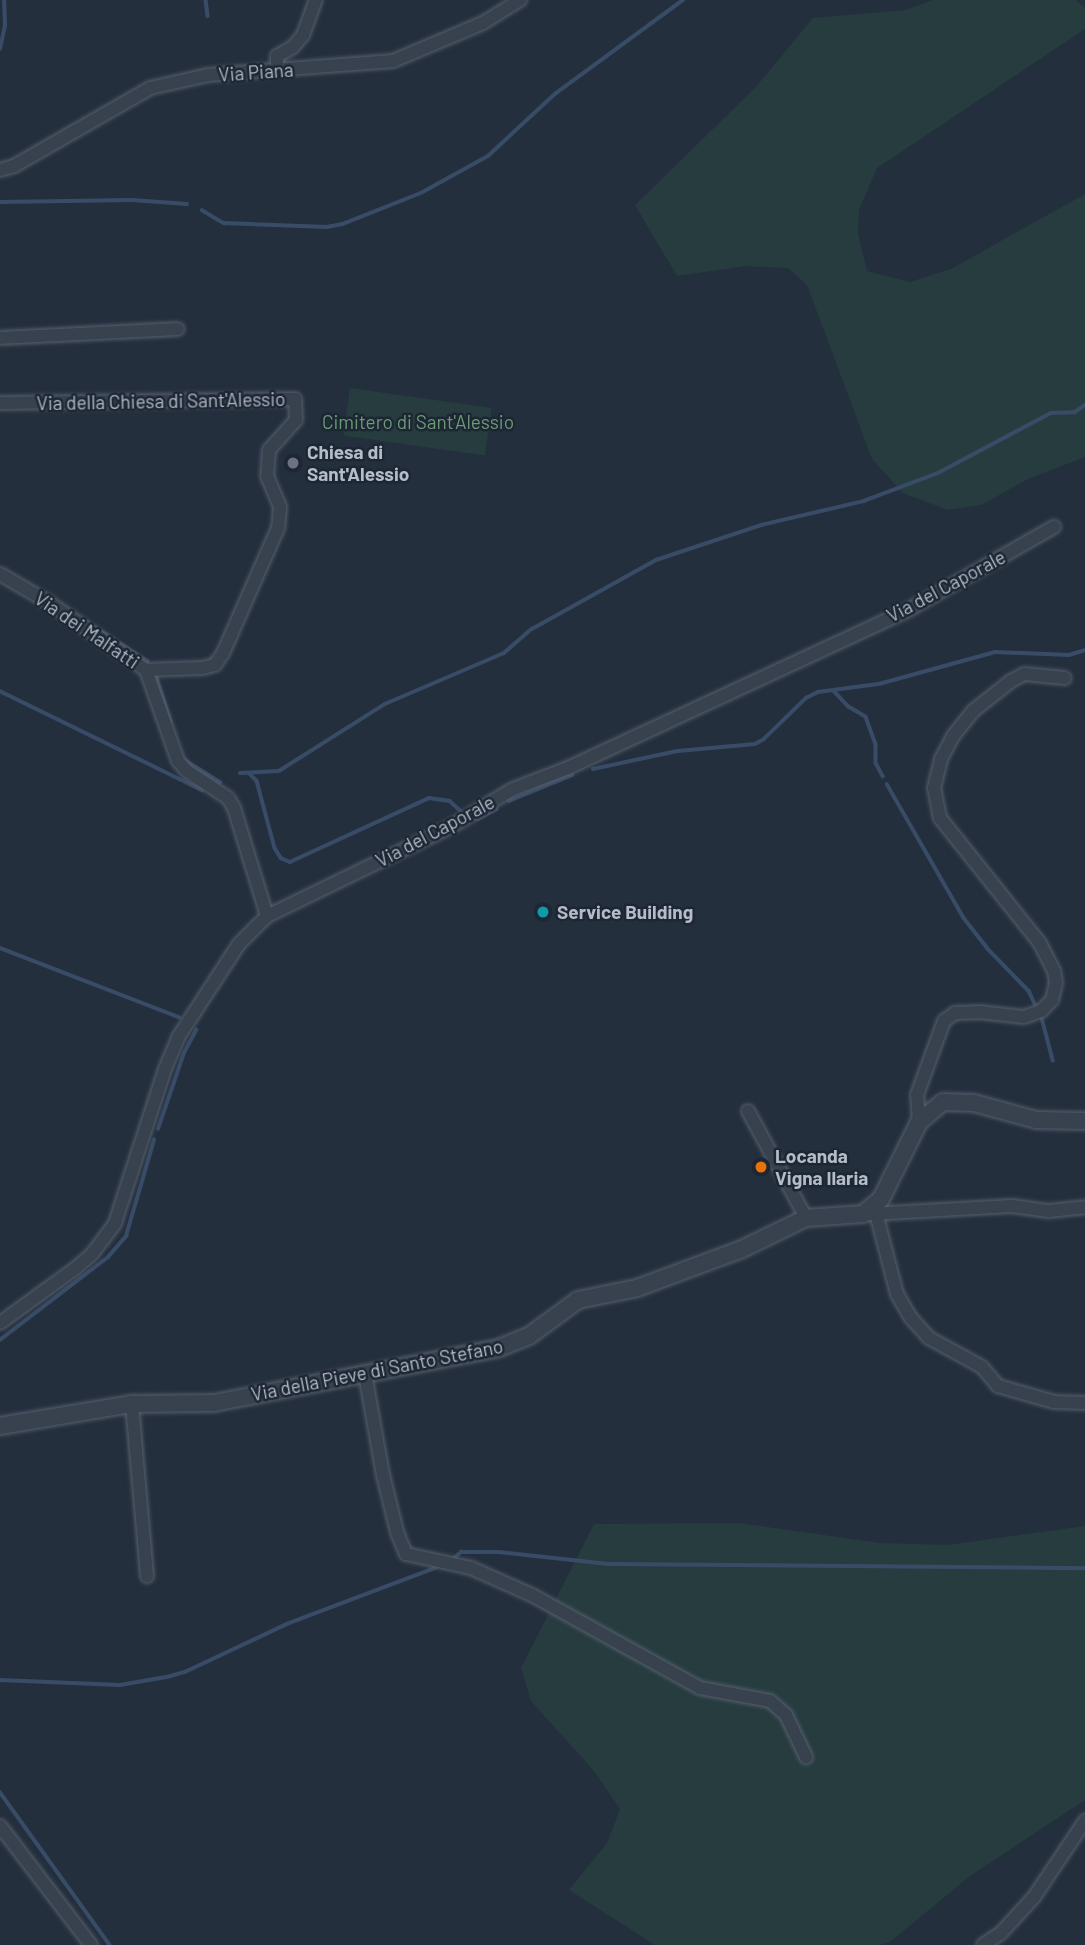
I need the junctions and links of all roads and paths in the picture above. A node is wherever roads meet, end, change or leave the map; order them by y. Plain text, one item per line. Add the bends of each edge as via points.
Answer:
1 (316, 0) edge
2 (520, 0) edge
3 (277, 70) junction
4 (0, 170) edge
5 (178, 329) dead end
6 (0, 338) edge
7 (0, 403) edge
8 (1054, 527) dead end
9 (0, 574) edge
10 (146, 670) junction
11 (1065, 678) dead end
12 (267, 916) junction
13 (748, 1111) dead end
14 (1085, 1121) edge
15 (919, 1122) junction
16 (1085, 1207) edge
17 (869, 1214) junction
18 (806, 1218) junction
19 (0, 1323) edge
20 (365, 1374) junction
21 (1085, 1403) edge
22 (132, 1404) junction
23 (0, 1426) edge
24 (147, 1576) dead end
25 (806, 1757) dead end
26 (1085, 1821) edge
27 (0, 1826) edge
28 (91, 1945) edge
29 (983, 1945) edge

1 - 3 street via 303,35 277,56
2 - 3 street, Via Piana via 483,23 393,61
3 - 4 street, Via Piana via 208,75 150,88
5 - 6 street
7 - 10 street, Via della Chiesa di Sant'Alessio via 295,399 296,420 269,450 267,476 280,507 278,528 223,653 215,665 202,668
8 - 12 street, Via del Caporale via 909,609 568,768 513,789 452,826
9 - 10 street, Via dei Malfatti
10 - 12 street, Via dei Malfatti via 178,761 228,798 234,808
11 - 15 street via 1024,674 1011,681 973,711 941,759 934,788 940,818 1039,943 1056,983 1052,1000 1041,1012 1024,1017 955,1013 944,1020 917,1095
12 - 19 street, Via del Caporale via 239,944 179,1036 114,1223 97,1249
13 - 18 street
14 - 15 street via 1036,1120 974,1103 943,1102
15 - 17 street
16 - 17 street
17 - 18 street, Via della Pieve di Santo Stefano
17 - 21 street via 897,1294 929,1338 982,1367 998,1386 1054,1402
18 - 20 street, Via della Pieve di Santo Stefano via 740,1250 637,1288 578,1300 529,1336 499,1348
20 - 22 street, Via della Pieve di Santo Stefano via 214,1403
20 - 25 street via 383,1475 406,1554 471,1568 520,1590 700,1688 770,1701 786,1715
22 - 23 street, Via della Pieve di Santo Stefano
22 - 24 street
26 - 29 street via 1034,1897 1001,1933
27 - 28 street

